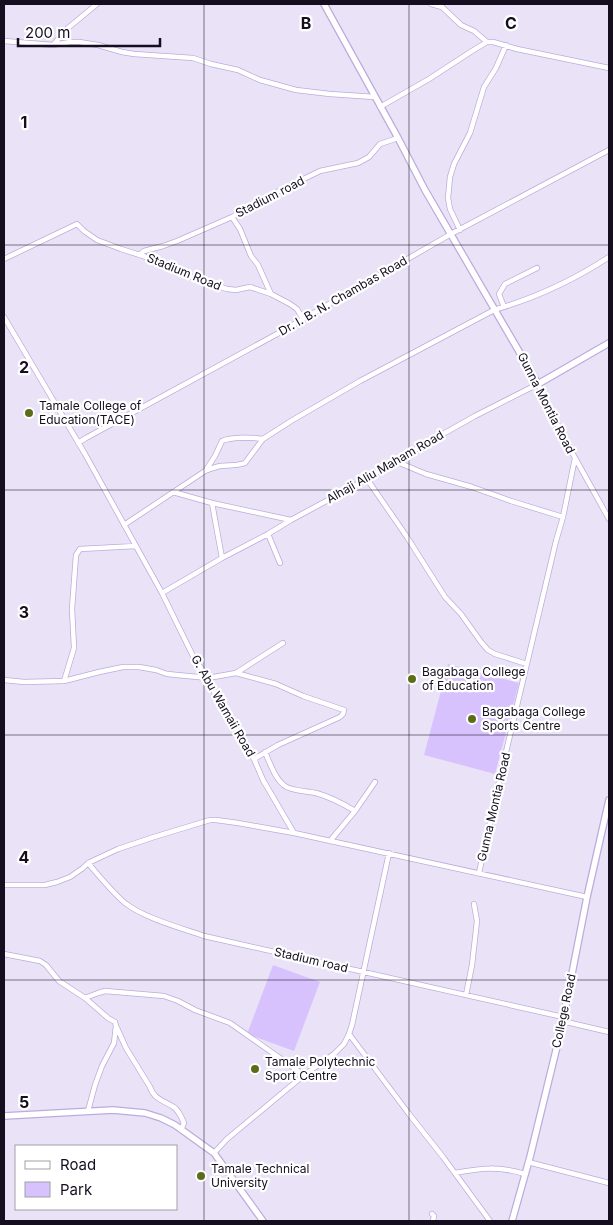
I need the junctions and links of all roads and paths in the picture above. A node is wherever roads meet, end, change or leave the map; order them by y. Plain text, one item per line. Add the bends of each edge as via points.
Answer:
1 (96, 4) edge
2 (324, 4) edge
3 (431, 4) edge
4 (4, 41) edge
5 (487, 42) junction
6 (53, 45) junction
7 (506, 46) junction
8 (609, 68) edge
9 (375, 96) junction
10 (380, 107) junction
11 (398, 138) junction
12 (609, 150) edge
13 (232, 216) junction
14 (460, 230) junction
15 (451, 234) junction
16 (139, 255) junction
17 (609, 257) edge
18 (4, 259) edge
19 (537, 268) dead end
20 (271, 294) junction
21 (504, 307) junction
22 (494, 310) junction
23 (4, 317) edge
24 (303, 319) junction
25 (609, 343) edge
26 (538, 384) junction
27 (263, 438) junction
28 (78, 443) junction
29 (575, 458) junction
30 (395, 461) junction
31 (205, 471) junction
32 (367, 479) junction
33 (173, 492) junction
34 (212, 503) junction
35 (563, 517) junction
36 (609, 519) edge
37 (291, 520) junction
38 (124, 525) junction
39 (268, 534) junction
40 (136, 546) junction
41 (222, 558) junction
42 (280, 562) dead end
43 (162, 593) junction
44 (283, 643) dead end
45 (527, 664) junction
46 (236, 673) junction
47 (208, 678) junction
48 (4, 680) edge
49 (64, 681) junction
50 (265, 752) junction
51 (254, 759) junction
52 (375, 782) dead end
53 (609, 800) edge
54 (355, 811) junction
55 (294, 833) junction
56 (330, 841) junction
57 (389, 853) junction
58 (88, 864) junction
59 (479, 873) junction
60 (4, 885) edge
61 (587, 896) junction
62 (474, 904) dead end
63 (4, 954) edge
64 (363, 972) junction
65 (466, 995) junction
66 (85, 998) junction
67 (563, 1019) junction
68 (116, 1026) junction
69 (609, 1032) edge
70 (349, 1034) junction
71 (304, 1074) junction
72 (88, 1111) junction
73 (4, 1116) edge
74 (181, 1130) junction
75 (214, 1152) junction
76 (528, 1162) junction
77 (455, 1173) junction
78 (525, 1174) junction
79 (609, 1183) edge
80 (432, 1214) dead end
81 (263, 1221) edge
82 (433, 1221) edge
83 (490, 1221) edge
84 (512, 1221) edge

1 - 6 street
2 - 9 street, Gunna Montia Road
3 - 5 street via 442,7 461,25
4 - 6 street
5 - 7 street
5 - 10 street
6 - 9 street via 79,42 134,54 193,58 296,90
7 - 8 street
7 - 14 street via 484,87 470,132 450,177 450,209
9 - 10 street, Gunna Montia Road
10 - 11 street, Gunna Montia Road
11 - 13 street, Stadium road via 380,144 364,160 320,172
11 - 15 street, Gunna Montia Road
12 - 14 street, Dr. I. B. N. Chambas Road
13 - 16 street, Stadium road via 177,241 144,250
13 - 20 street
14 - 15 street, Dr. I. B. N. Chambas Road
15 - 22 street, Gunna Montia Road
15 - 24 street, Dr. I. B. N. Chambas Road
16 - 18 street, Stadium Road via 97,240 74,224
16 - 20 street, Stadium Road via 226,289 250,287
17 - 21 street via 559,285
19 - 21 street via 505,284 499,294
20 - 24 street, Stadium Road via 290,304
21 - 22 street
22 - 26 street, Gunna Montia Road
22 - 27 street via 360,381
23 - 28 street, G. Abu Wamaii Road
24 - 28 street, Dr. I. B. N. Chambas Road
25 - 26 street, Alhaji Aliu Maham Road
26 - 29 street, Gunna Montia Road
26 - 30 street, Alhaji Aliu Maham Road
27 - 31 street via 245,463
27 - 31 street via 227,439
28 - 38 street, G. Abu Wamaii Road
29 - 35 street, Gunna Montia Road
29 - 36 street
30 - 32 street, Alhaji Aliu Maham Road
30 - 35 street via 426,474
31 - 33 street
32 - 37 street, Alhaji Aliu Maham Road
32 - 45 street via 445,597 481,642 495,654
33 - 34 street
33 - 38 street
34 - 37 street
34 - 41 street
35 - 45 street, Gunna Montia Road
37 - 39 street, Alhaji Aliu Maham Road
38 - 40 street, G. Abu Wamaii Road
39 - 41 street, Alhaji Aliu Maham Road
39 - 42 street
40 - 43 street, G. Abu Wamaii Road
40 - 49 street via 80,550 76,555 72,609 74,648
41 - 43 street, Alhaji Aliu Maham Road
43 - 47 street, G. Abu Wamaii Road via 194,658
44 - 46 street
45 - 59 street, Gunna Montia Road
46 - 47 street
46 - 50 street via 276,684 344,710 340,717
47 - 49 street via 123,667
47 - 51 street, G. Abu Wamaii Road
48 - 49 street
50 - 51 street
50 - 54 street via 276,774 288,788 332,798
51 - 55 street, G. Abu Wamaii Road
52 - 54 street
53 - 61 street, College Road
54 - 56 street
55 - 56 street
55 - 58 street via 210,820 118,849
56 - 57 street
57 - 59 street
57 - 64 street
58 - 60 street via 57,882
58 - 64 street, Stadium road via 126,903 164,922 204,936
59 - 61 street
61 - 67 street, College Road
62 - 65 street via 477,921
63 - 66 street via 46,964 59,981
64 - 65 street, Stadium road
64 - 70 street
65 - 67 street, Stadium road
66 - 68 street
66 - 71 street via 105,992 164,996 230,1023
67 - 69 street, Stadium road
67 - 76 street, College Road
68 - 72 street via 114,1043 102,1066
68 - 74 street via 152,1094 180,1114 184,1122
70 - 71 street via 334,1054
70 - 77 street
71 - 75 street
72 - 73 street
72 - 74 street via 144,1113 161,1118
74 - 75 street
75 - 81 street
76 - 78 street, College Road
76 - 79 street
77 - 78 street via 483,1168
77 - 83 street
78 - 84 street, College Road
80 - 82 street

